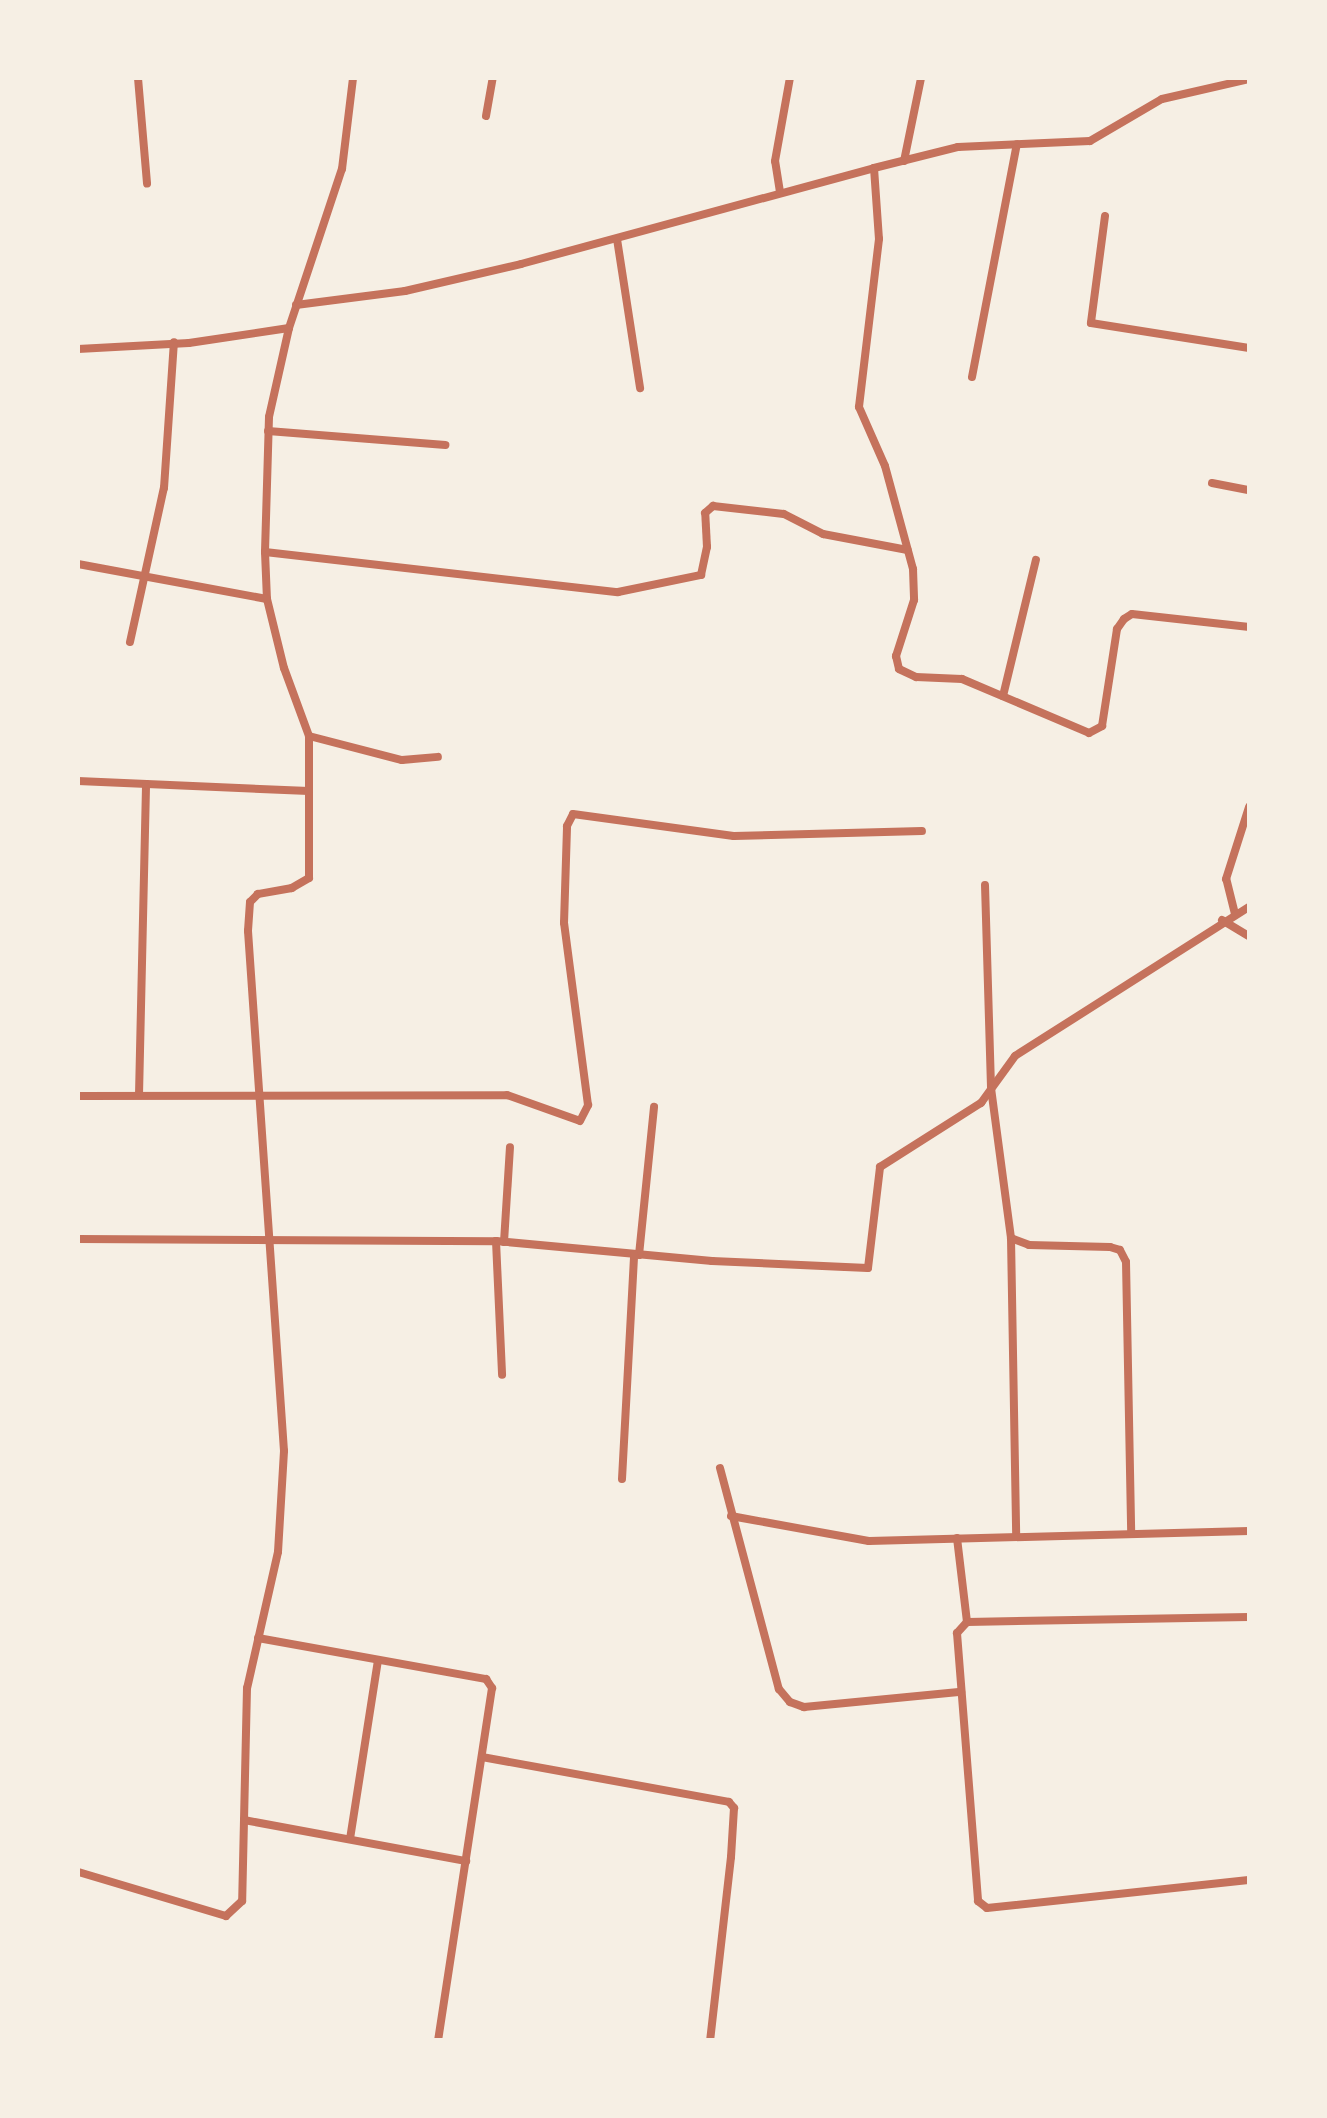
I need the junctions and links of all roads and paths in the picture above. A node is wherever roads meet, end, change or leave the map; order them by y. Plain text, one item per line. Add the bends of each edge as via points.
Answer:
1 (138, 78) edge
2 (353, 78) edge
3 (493, 78) edge
4 (790, 78) edge
5 (921, 78) edge
6 (1249, 79) edge
7 (1211, 83) edge
8 (486, 116) dead end
9 (1017, 144) junction
10 (904, 161) junction
11 (874, 168) junction
12 (147, 184) dead end
13 (780, 192) junction
14 (1105, 216) dead end
15 (617, 239) junction
16 (296, 305) junction
17 (289, 328) junction
18 (174, 342) junction
19 (1249, 348) edge
20 (78, 349) edge
21 (972, 377) dead end
22 (640, 388) dead end
23 (268, 431) junction
24 (445, 445) dead end
25 (1212, 483) dead end
26 (1249, 490) edge
27 (908, 550) junction
28 (265, 552) junction
29 (1036, 560) dead end
30 (78, 564) edge
31 (142, 578) junction
32 (267, 599) junction
33 (1249, 627) edge
34 (130, 642) dead end
35 (1003, 696) junction
36 (309, 736) junction
37 (438, 757) dead end
38 (78, 781) edge
39 (146, 784) junction
40 (309, 791) junction
41 (1249, 807) edge
42 (922, 831) dead end
43 (985, 885) dead end
44 (1249, 907) edge
45 (1235, 914) junction
46 (1222, 920) junction
47 (1249, 936) edge
48 (991, 1088) junction
49 (139, 1095) junction
50 (258, 1095) junction
51 (78, 1096) edge
52 (654, 1107) dead end
53 (510, 1147) dead end
54 (1011, 1238) junction
55 (78, 1239) edge
56 (268, 1240) junction
57 (500, 1242) junction
58 (637, 1254) junction
59 (502, 1375) dead end
60 (720, 1468) dead end
61 (622, 1479) dead end
62 (731, 1516) junction
63 (1249, 1531) edge
64 (1131, 1534) junction
65 (1016, 1537) junction
66 (957, 1538) junction
67 (1249, 1617) edge
68 (967, 1622) junction
69 (258, 1638) junction
70 (378, 1660) junction
71 (961, 1692) junction
72 (482, 1757) junction
73 (244, 1820) junction
74 (350, 1839) junction
75 (466, 1861) junction
76 (78, 1872) edge
77 (1249, 1880) edge
78 (438, 2040) edge
79 (710, 2040) edge

1 - 12 street
2 - 16 street via 342,169
3 - 8 street
4 - 13 street via 775,161
5 - 10 street
6 - 7 street
7 - 9 street via 1162,99 1090,141
9 - 10 street via 958,147
9 - 21 street
10 - 11 street
11 - 13 street
11 - 27 street via 879,239 860,418 885,466
13 - 15 street
14 - 19 street via 1091,323
15 - 16 street via 405,291
15 - 22 street
16 - 17 street
17 - 18 street
17 - 23 street
18 - 20 street
18 - 31 street via 164,488
23 - 24 street
23 - 28 street
25 - 26 street
27 - 28 street via 823,534 784,514 713,506 705,513 707,547 701,575 618,592
27 - 35 street via 914,600 896,656 899,669 916,677 962,679
28 - 32 street
29 - 35 street
30 - 31 street
31 - 32 street
31 - 34 street
32 - 36 street
33 - 35 street via 1132,614 1124,619 1117,629 1098,731 1089,733
36 - 37 street via 402,760
36 - 40 street
38 - 39 street
39 - 40 street
39 - 49 street
40 - 50 street via 309,878 292,888 258,894 250,902
41 - 45 street via 1226,879
42 - 50 street via 734,836 588,812 573,814 567,826 564,923 586,1117 574,1121 507,1095
43 - 48 street
44 - 45 street
45 - 46 street
46 - 47 street
46 - 48 street via 1015,1056
48 - 54 street
48 - 58 street via 981,1103 880,1167 868,1268
49 - 50 street
49 - 51 street
50 - 56 street
52 - 58 street
53 - 57 street
54 - 64 street via 1029,1245 1110,1247 1120,1250 1126,1262
54 - 65 street
55 - 56 street
56 - 57 street
56 - 69 street via 284,1451 278,1552
57 - 58 street
57 - 59 street
58 - 61 street
60 - 62 street
62 - 66 street via 869,1541
62 - 71 street via 779,1689 790,1702 804,1707
63 - 64 street
64 - 65 street
65 - 66 street
66 - 68 street
67 - 68 street
68 - 71 street via 957,1633
69 - 70 street
69 - 73 street via 247,1688
70 - 72 street via 486,1679 492,1688
70 - 74 street
71 - 77 street via 978,1901 987,1908
72 - 75 street
72 - 79 street via 729,1802 734,1808
73 - 74 street
73 - 76 street via 242,1901 226,1916
74 - 75 street
75 - 78 street

